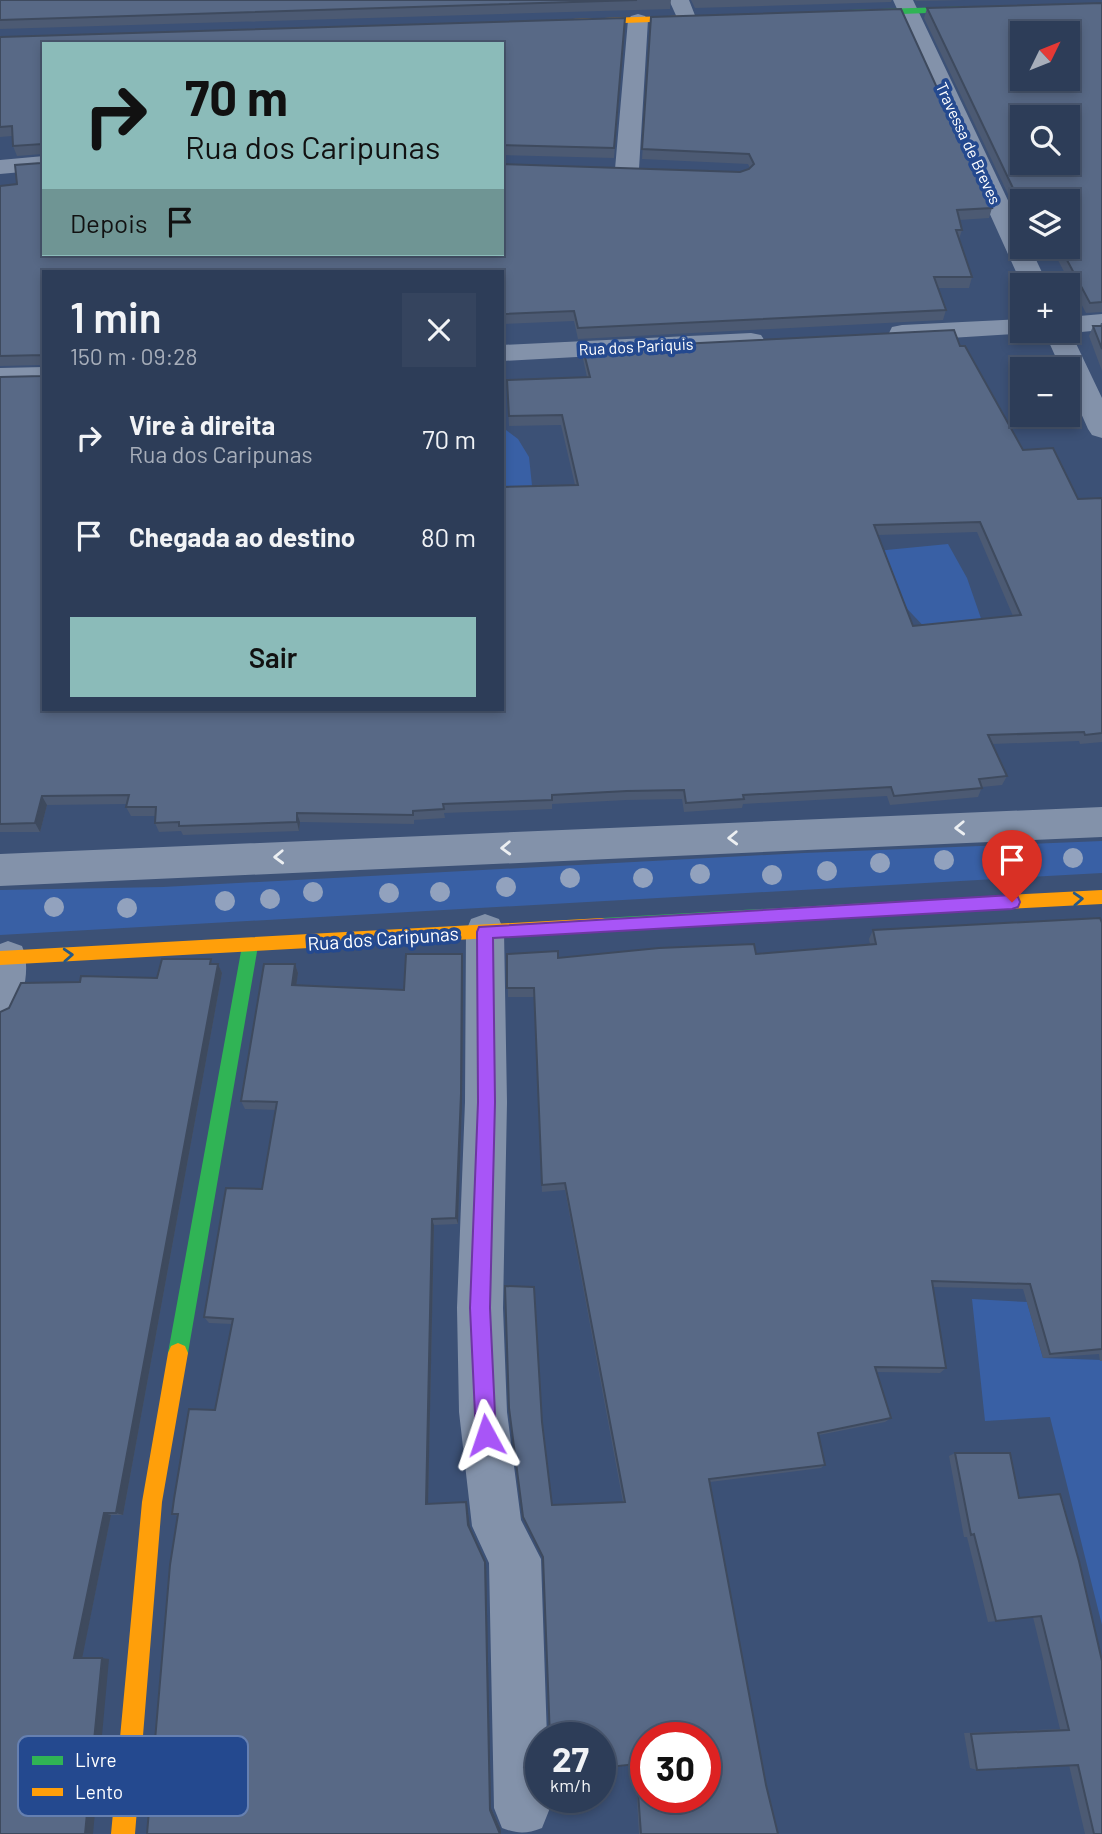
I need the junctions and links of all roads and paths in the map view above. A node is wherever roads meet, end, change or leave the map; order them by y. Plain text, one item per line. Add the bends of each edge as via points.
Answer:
1 (905, 6) edge
2 (991, 8) edge
3 (682, 9) edge
4 (838, 13) edge
5 (713, 17) edge
6 (638, 20) junction
7 (550, 22) edge
8 (42, 163) edge
9 (0, 167) edge
10 (599, 168) edge
11 (627, 169) junction
12 (655, 170) edge
13 (1029, 273) edge
14 (1102, 323) edge
15 (1080, 324) edge
16 (1010, 328) edge
17 (872, 335) edge
18 (776, 339) edge
19 (1063, 343) edge
20 (504, 353) edge
21 (42, 375) edge
22 (0, 377) edge
23 (1102, 429) edge
24 (1102, 822) edge
25 (0, 870) edge
26 (1102, 897) edge
27 (485, 932) junction
28 (250, 946) junction
29 (4, 958) edge
30 (0, 1003) edge
31 (132, 1736) edge
32 (523, 1808) dead end
33 (125, 1816) edge
34 (123, 1834) edge

1 - 2 street
1 - 4 street
1 - 13 street, Travessa de Breves
3 - 5 street
3 - 6 street
6 - 7 street
6 - 11 street
8 - 9 street
10 - 11 street
11 - 12 street
14 - 15 street
16 - 17 street
18 - 20 street, Rua dos Pariquis
19 - 23 street
21 - 22 street
24 -> 25 street
27 -> 26 street, Rua dos Caripunas
27 - 28 street, Rua dos Caripunas
27 - 32 street via 483,1412 497,1526 515,1559
29 -> 28 street, Rua dos Caripunas
28 - 31 street via 152,1502
29 - 30 street
33 - 34 street

